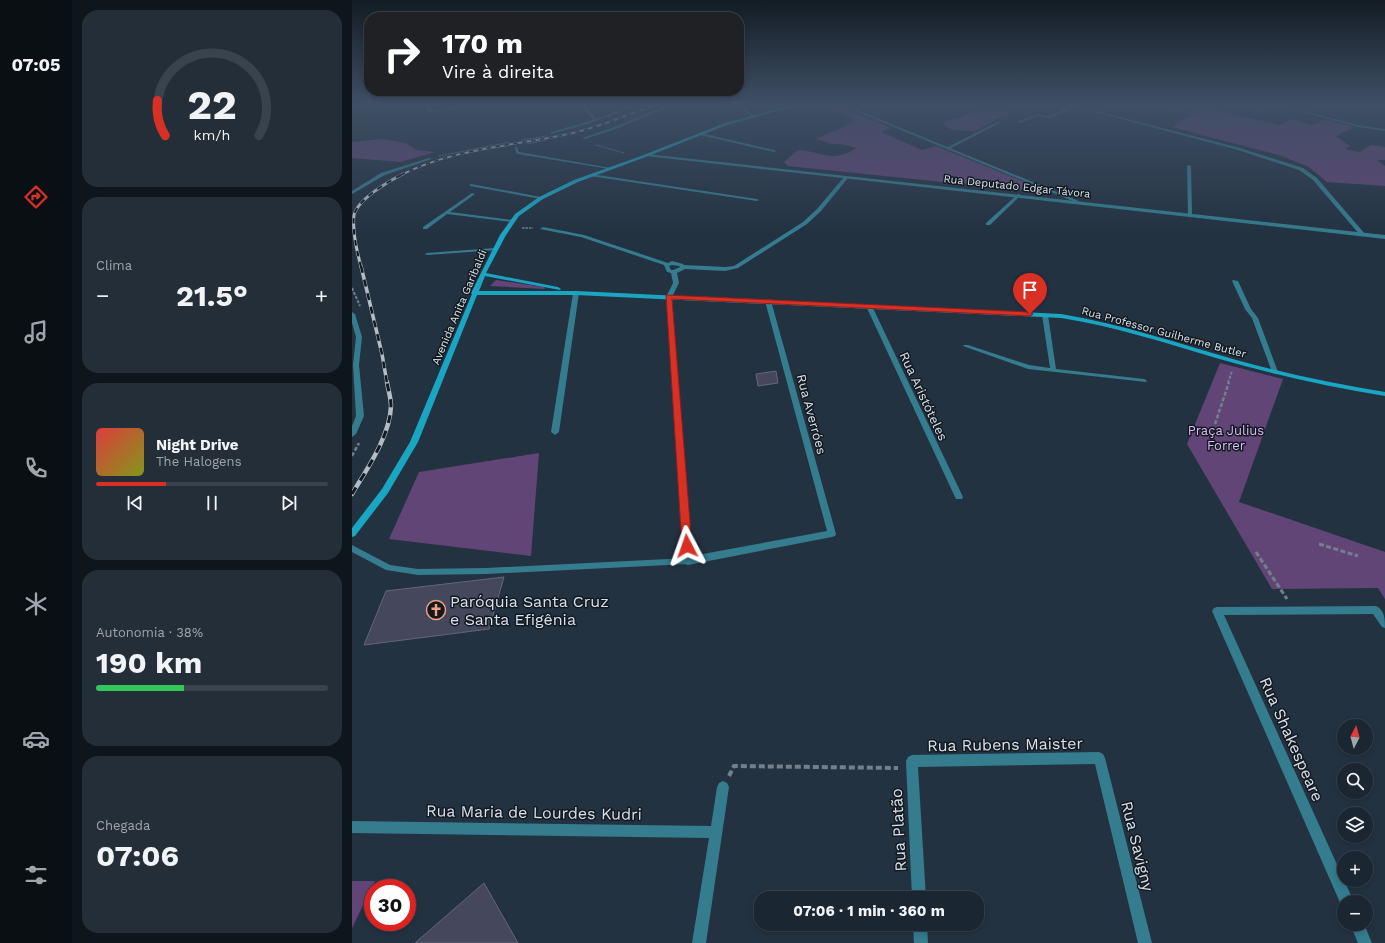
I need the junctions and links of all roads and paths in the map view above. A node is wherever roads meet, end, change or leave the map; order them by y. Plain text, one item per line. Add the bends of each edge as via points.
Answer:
1 (599, 146) edge
2 (671, 146) edge
3 (753, 146) edge
4 (943, 146) edge
5 (952, 146) edge
6 (1230, 146) edge
7 (516, 148) dead end
8 (948, 148) junction
9 (774, 151) dead end
10 (648, 155) junction
11 (642, 157) junction
12 (430, 159) dead end
13 (1189, 166) dead end
14 (609, 168) junction
15 (592, 175) junction
16 (846, 178) junction
17 (471, 184) dead end
18 (352, 193) edge
19 (473, 194) dead end
20 (1020, 195) junction
21 (541, 198) junction
22 (757, 200) dead end
23 (1077, 201) junction
24 (446, 213) junction
25 (1190, 214) junction
26 (512, 221) junction
27 (988, 224) dead end
28 (508, 227) junction
29 (425, 228) dead end
30 (543, 229) joint
31 (1362, 234) junction
32 (1385, 236) edge
33 (495, 249) junction
34 (427, 254) dead end
35 (667, 264) junction
36 (683, 267) junction
37 (674, 272) junction
38 (482, 274) junction
39 (1235, 281) dead end
40 (474, 293) junction
41 (576, 293) junction
42 (669, 297) junction
43 (768, 301) junction
44 (869, 306) junction
45 (352, 314) edge
46 (1045, 315) junction
47 (966, 346) dead end
48 (1234, 362) junction
49 (1053, 370) junction
50 (1275, 372) junction
51 (1144, 381) dead end
52 (1385, 394) edge
53 (1215, 424) dead end
54 (555, 432) dead end
55 (352, 434) edge
56 (959, 497) dead end
57 (352, 534) edge
58 (1319, 544) dead end
59 (352, 548) edge
60 (1256, 552) dead end
61 (1358, 556) dead end
62 (688, 561) junction
63 (1295, 611) junction
64 (1385, 624) edge
65 (1099, 758) joint
66 (912, 761) junction
67 (723, 787) joint
68 (352, 827) edge
69 (716, 832) junction
70 (919, 891) edge
71 (1344, 895) edge
72 (920, 931) edge
73 (1360, 931) edge
74 (699, 943) edge
75 (921, 943) edge
76 (1145, 943) edge
77 (1365, 943) edge

1 - 11 path
2 - 10 main road, Avenida Anita Garibaldi
3 - 9 lane
4 - 8 street
5 - 8 lane
6 - 31 street via 1291,164 1309,174
7 - 14 lane via 518,153
8 - 23 street
10 - 11 main road, Avenida Anita Garibaldi
10 - 16 street, Rua Deputado Edgar Távora
11 - 14 main road, Avenida Anita Garibaldi
12 - 18 street via 383,174
13 - 25 lane
14 - 15 main road, Avenida Anita Garibaldi
15 - 21 main road, Avenida Anita Garibaldi
15 - 22 lane
16 - 20 street, Rua Deputado Edgar Távora
16 - 36 street via 806,223 736,267
17 - 21 lane
19 - 24 lane
20 - 23 street, Rua Deputado Edgar Távora
20 - 27 lane
21 - 26 main road, Avenida Anita Garibaldi
23 - 25 street, Rua Deputado Edgar Távora
24 - 26 lane
24 - 29 lane
25 - 31 street, Rua Deputado Edgar Távora
26 - 28 main road, Avenida Anita Garibaldi
28 - 30 path
28 - 33 main road, Avenida Anita Garibaldi
30 - 35 street via 582,236
31 - 32 street, Rua Deputado Edgar Távora
33 - 34 lane
33 - 38 main road, Avenida Anita Garibaldi
35 - 36 street
35 - 37 street via 667,270
36 - 37 street
37 - 42 street via 676,283
38 - 40 main road, Avenida Anita Garibaldi
38 - 41 main road, Rua Professor Guilherme Butler
39 - 50 street via 1255,318
40 - 41 main road, Rua Professor Guilherme Butler
40 - 57 main road, Avenida Anita Garibaldi via 414,442 385,491
41 - 42 main road, Rua Professor Guilherme Butler
41 - 54 street
42 - 43 main road, Rua Professor Guilherme Butler
42 - 62 street
43 - 44 main road, Rua Professor Guilherme Butler
43 - 62 street, Rua Averróes via 832,534
44 - 46 main road, Rua Professor Guilherme Butler
44 - 56 street, Rua Aristóteles
45 - 55 street via 359,337 356,365 360,416
46 - 48 main road, Rua Professor Guilherme Butler via 1110,325
46 - 49 lane
47 - 49 lane via 1015,364
48 - 50 main road, Rua Professor Guilherme Butler
48 - 53 path
49 - 51 lane
50 - 52 main road, Rua Professor Guilherme Butler
58 - 61 path
59 - 62 lane via 389,568 418,572 494,571
60 - 63 path
63 - 64 street via 1376,610
63 - 71 street, Rua Shakespeare via 1217,611
65 - 66 street, Rua Rubens Maister
65 - 76 street, Rua Savigny
66 - 67 path via 899,768 734,766
66 - 70 street, Rua Platão
67 - 69 street
68 - 69 street, Rua Maria de Lourdes Kudri
69 - 74 street
72 - 75 street
73 - 77 street

